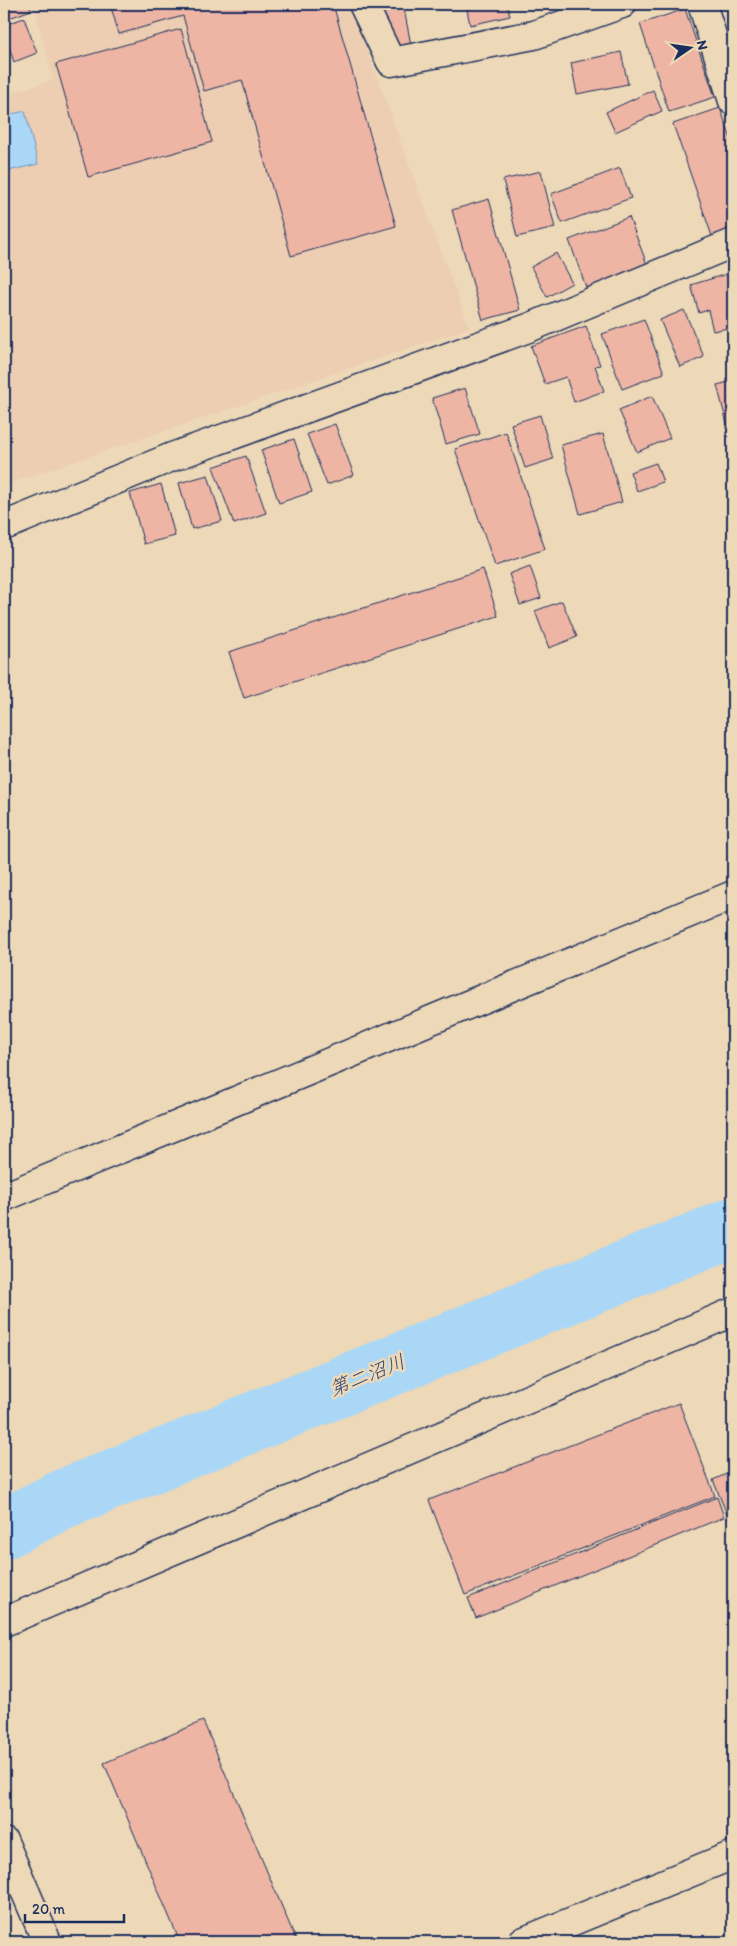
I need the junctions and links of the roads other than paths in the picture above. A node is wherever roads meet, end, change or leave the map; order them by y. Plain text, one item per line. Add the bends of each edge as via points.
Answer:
1 (363, 4) edge
2 (622, 4) edge
3 (702, 4) edge
4 (733, 101) edge
5 (733, 243) edge
6 (4, 526) edge
7 (733, 895) edge
8 (4, 1197) edge
9 (733, 1312) edge
10 (4, 1622) edge
11 (4, 1842) edge
12 (733, 1855) edge
13 (47, 1942) edge
14 (522, 1942) edge

1 - 2 street via 391,62 534,35
3 - 4 street
5 - 6 street via 531,327 172,457
7 - 8 street
9 - 10 street
11 - 13 street
12 - 14 street

